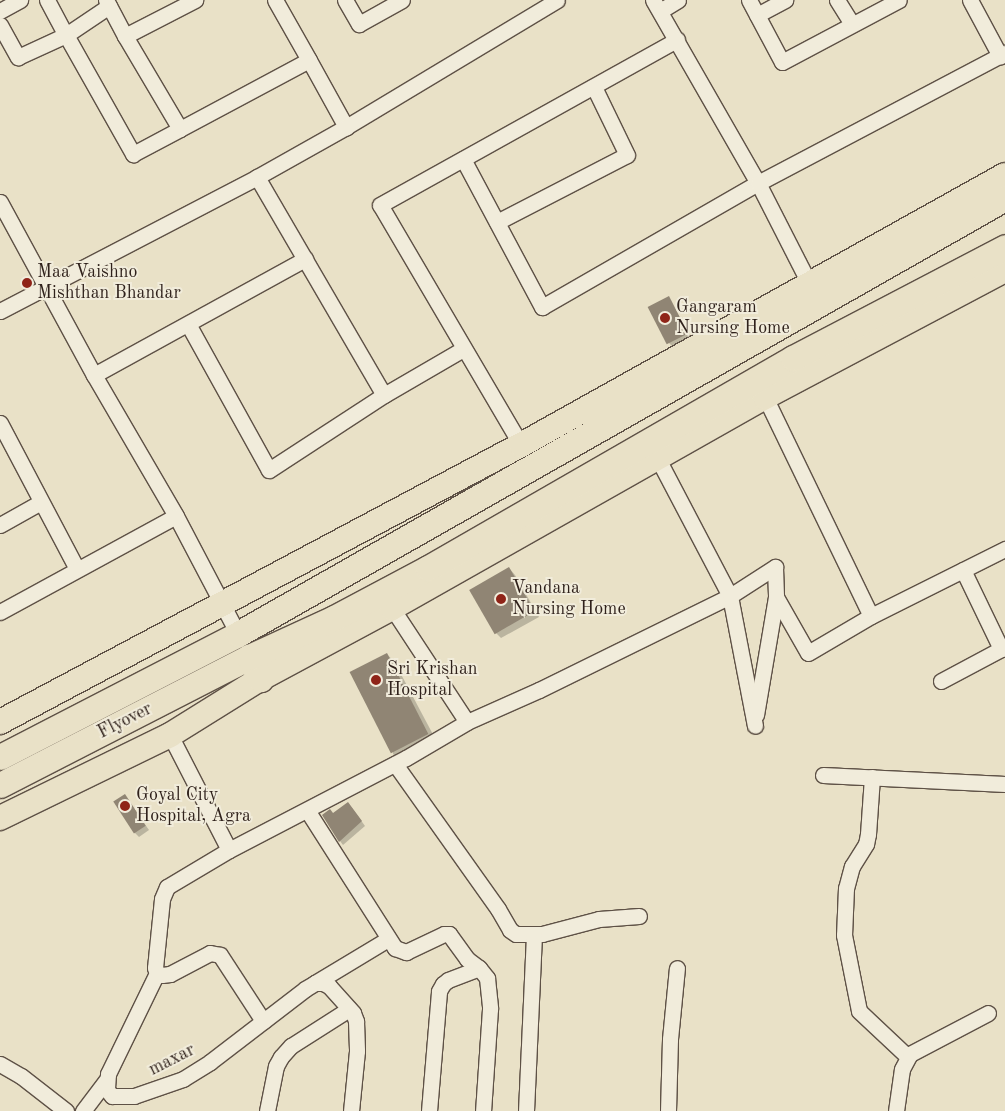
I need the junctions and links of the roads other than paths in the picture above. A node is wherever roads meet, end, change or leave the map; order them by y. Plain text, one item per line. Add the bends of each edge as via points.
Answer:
1 (20, 0) edge
2 (47, 0) edge
3 (195, 0) edge
4 (275, 0) edge
5 (345, 0) edge
6 (402, 0) edge
7 (557, 0) edge
8 (678, 0) edge
9 (749, 0) edge
10 (785, 0) edge
11 (837, 0) edge
12 (898, 0) edge
13 (970, 0) edge
14 (107, 3) edge
15 (657, 5) edge
16 (0, 11) edge
17 (757, 15) junction
18 (852, 24) junction
19 (0, 25) edge
20 (66, 35) junction
21 (125, 36) junction
22 (677, 40) junction
23 (1002, 54) edge
24 (309, 60) junction
25 (594, 87) junction
26 (346, 128) junction
27 (180, 129) junction
28 (463, 159) junction
29 (1005, 175) edge
30 (257, 177) junction
31 (758, 183) junction
32 (1005, 198) edge
33 (0, 202) edge
34 (497, 222) junction
35 (1005, 247) edge
36 (305, 259) junction
37 (1005, 270) edge
38 (47, 286) junction
39 (815, 294) junction
40 (0, 310) edge
41 (188, 324) junction
42 (463, 349) junction
43 (94, 375) junction
44 (384, 395) junction
45 (765, 397) junction
46 (0, 423) edge
47 (521, 445) junction
48 (658, 459) junction
49 (41, 502) junction
50 (176, 516) junction
51 (0, 525) edge
52 (1005, 549) edge
53 (78, 569) junction
54 (963, 570) junction
55 (730, 596) junction
56 (776, 597) junction
57 (224, 605) junction
58 (392, 608) junction
59 (0, 612) edge
60 (871, 616) junction
61 (238, 634) junction
62 (1003, 648) edge
63 (250, 657) junction
64 (260, 679) junction
65 (941, 681) dead end
66 (0, 722) edge
67 (468, 722) junction
68 (170, 735) junction
69 (0, 757) edge
70 (395, 764) junction
71 (823, 775) dead end
72 (872, 777) junction
73 (1005, 784) edge
74 (0, 786) edge
75 (307, 810) junction
76 (0, 818) edge
77 (229, 850) junction
78 (639, 916) dead end
79 (534, 934) junction
80 (388, 939) junction
81 (479, 968) junction
82 (677, 968) dead end
83 (157, 973) junction
84 (315, 983) junction
85 (349, 1009) junction
86 (988, 1013) dead end
87 (263, 1021) junction
88 (908, 1057) junction
89 (0, 1064) edge
90 (106, 1081) junction
91 (66, 1111) edge
92 (83, 1111) edge
93 (267, 1111) edge
94 (351, 1111) edge
95 (429, 1111) edge
96 (483, 1111) edge
97 (526, 1111) edge
98 (668, 1111) edge
99 (896, 1111) edge

1 - 16 street
2 - 20 street
3 - 21 street
4 - 24 street
5 - 6 street via 359,24
7 - 26 street
8 - 15 street
9 - 17 street
10 - 17 street
11 - 18 street
12 - 18 street
13 - 23 street
14 - 20 street
14 - 21 street
15 - 22 street
17 - 18 street via 782,62
19 - 20 street via 18,57
20 - 27 street via 133,154
21 - 27 street
22 - 25 street
22 - 31 street
23 - 31 street
24 - 26 street
24 - 27 street
25 - 28 street
25 - 34 street via 627,155
26 - 30 street
28 - 34 street
28 - 42 street via 380,205
29 - 39 main road
30 - 36 street
30 - 38 street
31 - 34 street via 542,307
31 - 39 street
32 - 39 highway, Flyover
33 - 38 street
35 - 63 highway, Flyover via 793,358 428,568 334,618
36 - 41 street
36 - 44 street
37 - 45 main road
38 - 40 street
38 - 43 street
39 - 47 main road
39 - 61 highway, Flyover
41 - 43 street
41 - 44 street via 269,470
42 - 44 street
42 - 47 street
43 - 50 street
45 - 48 main road
45 - 60 street
46 - 49 street
47 - 57 main road
48 - 55 street
48 - 58 main road
49 - 51 street
49 - 53 street
50 - 53 street
50 - 57 street
52 - 54 street
53 - 59 street
54 - 60 street
54 - 62 street
55 - 56 street via 775,567
55 - 56 street via 754,726
55 - 67 street
56 - 60 street via 808,653
57 - 61 street
57 - 66 main road
58 - 64 main road
58 - 67 street
61 - 69 highway, Flyover
62 - 65 street
63 - 64 highway
63 - 74 highway, Flyover
64 - 68 main road
67 - 70 street
68 - 76 main road
68 - 77 street
70 - 75 street
70 - 79 street via 498,908 510,930 516,934
71 - 72 street
72 - 73 street
72 - 88 street via 866,844 852,866 846,888 844,935 859,1011
75 - 77 street
75 - 80 street
77 - 83 street via 167,887 162,899
78 - 79 street via 600,919
79 - 97 street
80 - 81 street via 394,948 406,952 449,934 468,960
80 - 84 street, maxar
81 - 95 street via 448,980 439,991
81 - 96 street via 487,978 490,1009
82 - 98 street via 670,1038
83 - 87 street via 170,974 214,952 224,960
83 - 90 street
84 - 85 street via 329,986
84 - 87 street, maxar
85 - 93 street via 291,1046 281,1057 276,1066
85 - 94 street via 356,1021 358,1051
86 - 88 street
87 - 90 street, maxar via 183,1080 134,1096 112,1096
88 - 99 street via 902,1069
89 - 91 street
90 - 92 street

